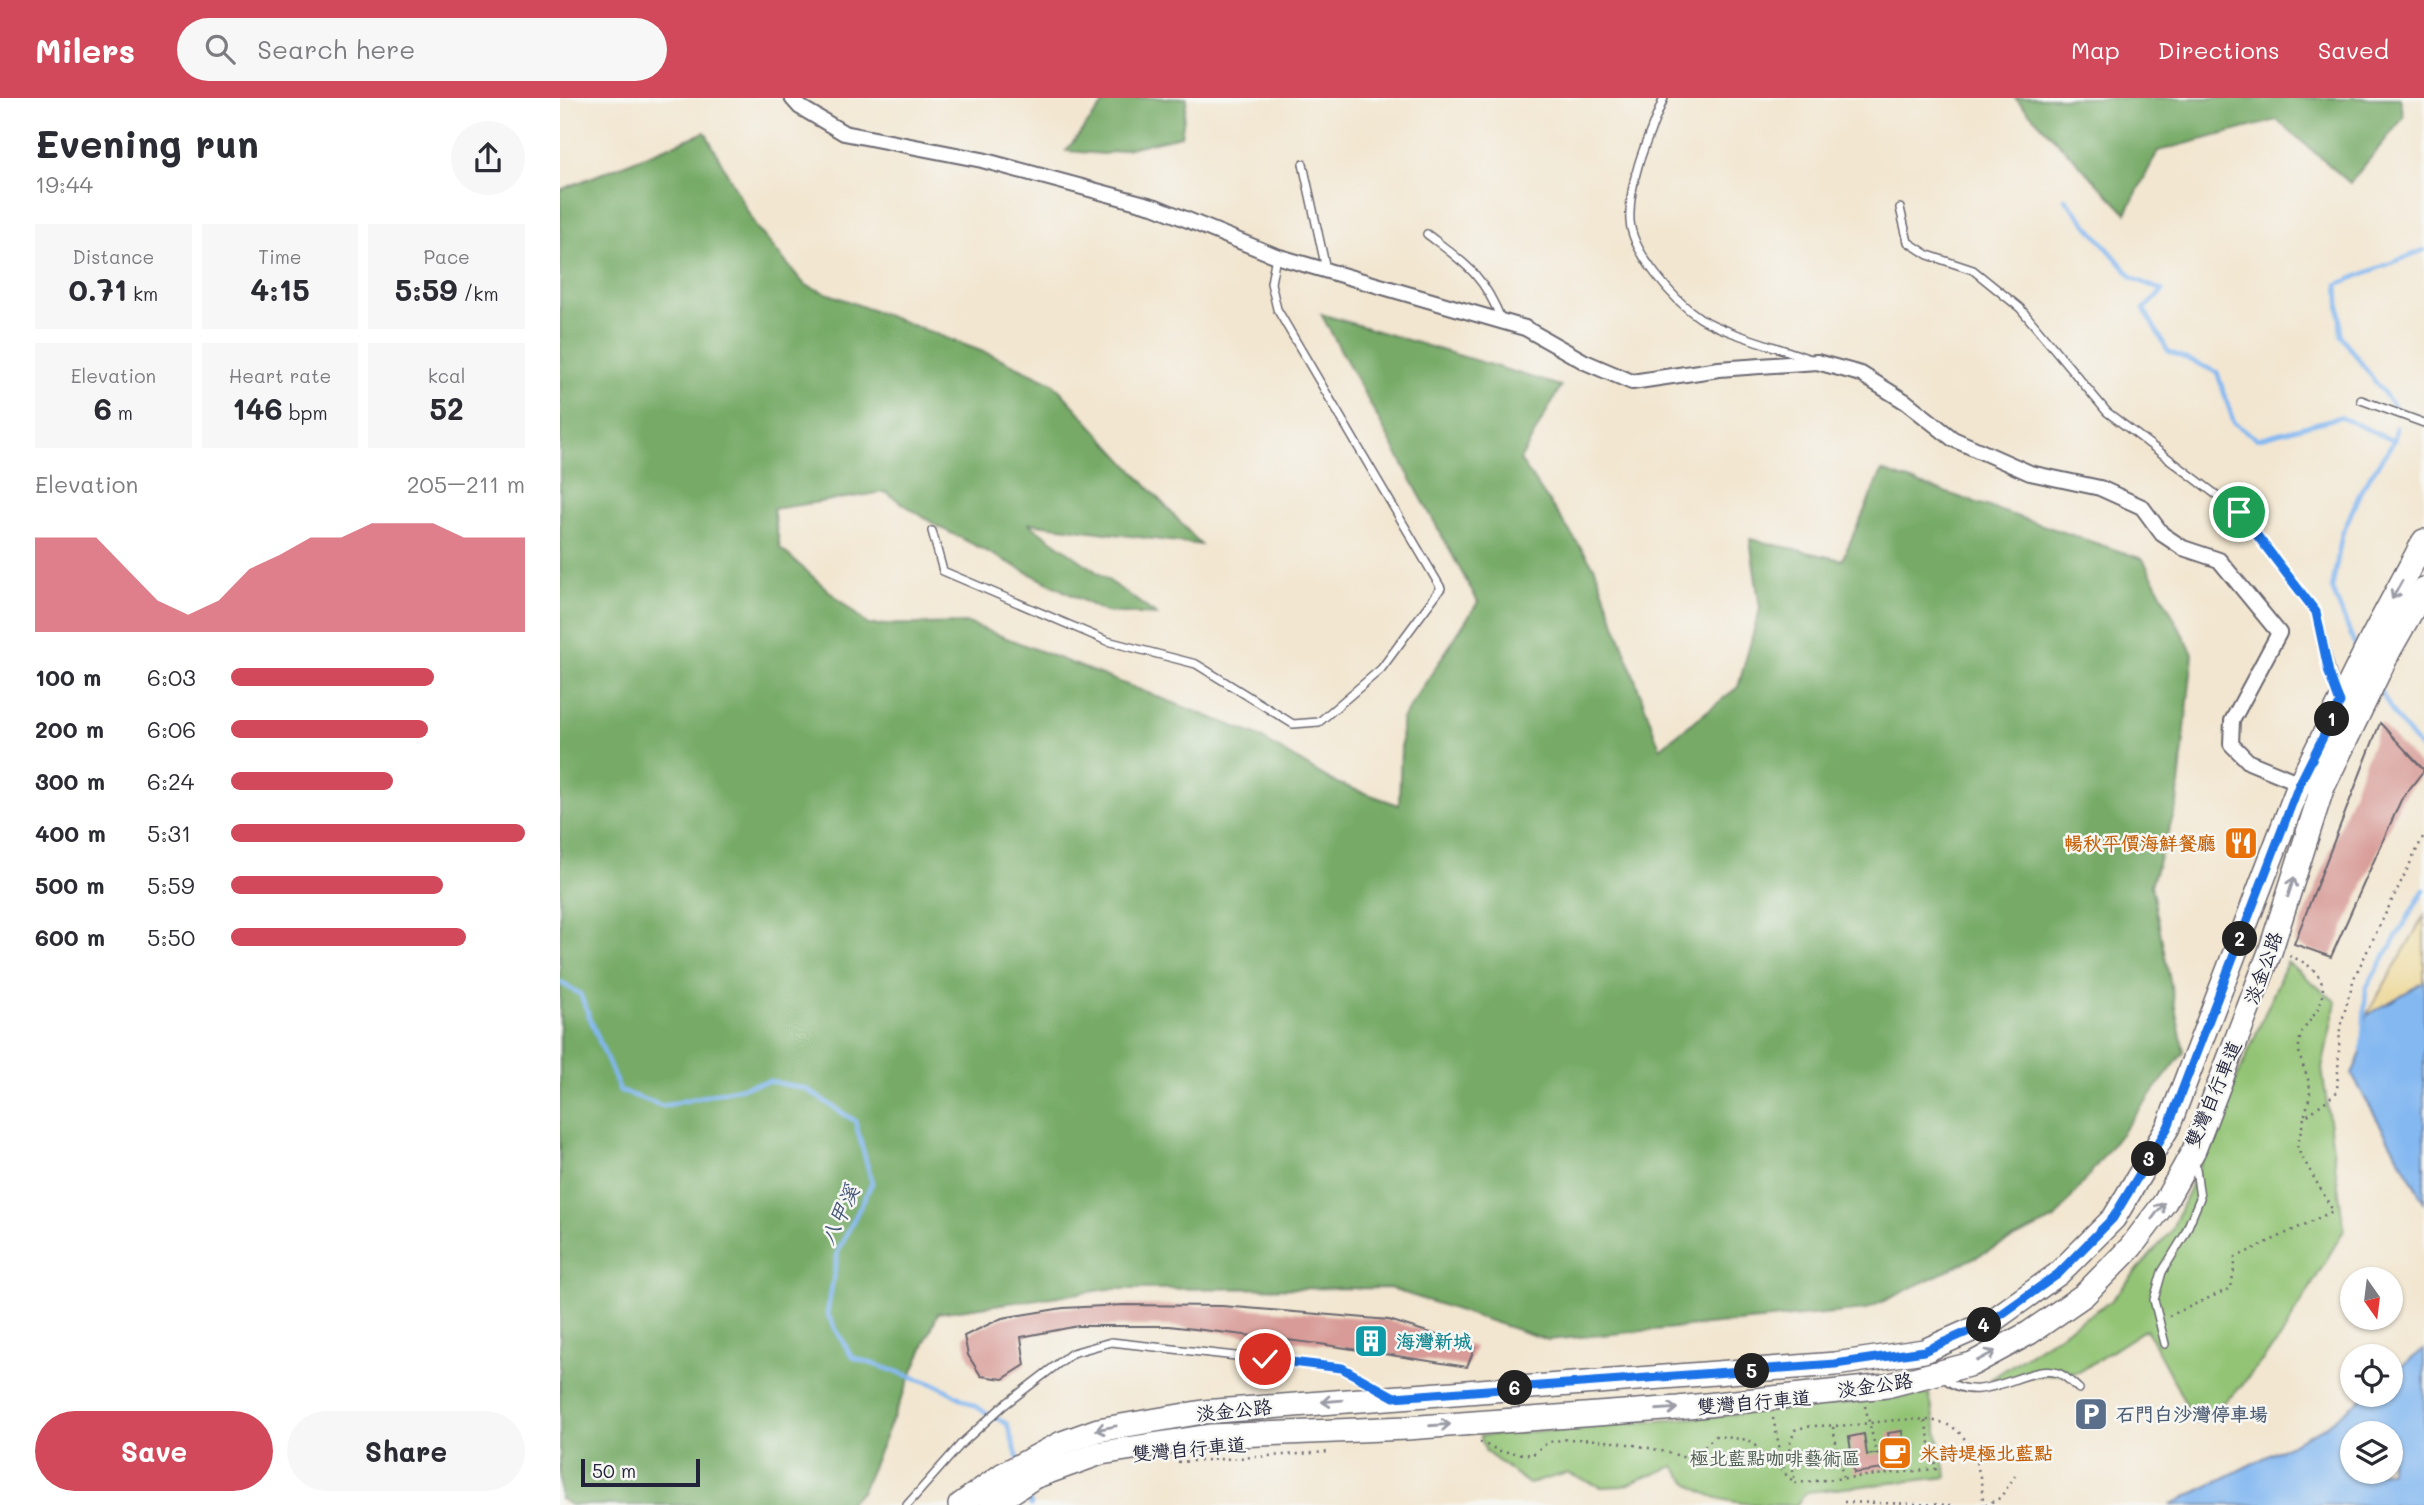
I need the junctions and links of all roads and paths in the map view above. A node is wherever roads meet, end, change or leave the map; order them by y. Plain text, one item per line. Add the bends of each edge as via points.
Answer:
1 (792, 98) edge
2 (1664, 98) edge
3 (1303, 164) dead end
4 (1900, 208) dead end
5 (1427, 234) dead end
6 (1276, 256) junction
7 (1326, 271) junction
8 (1502, 322) junction
9 (1817, 362) junction
10 (2361, 400) dead end
11 (2424, 423) edge
12 (932, 531) dead end
13 (2424, 541) edge
14 (2424, 589) edge
15 (2380, 644) junction
16 (2349, 708) junction
17 (2299, 785) junction
18 (2322, 789) junction
19 (2424, 835) edge
20 (2283, 955) dead end
21 (2304, 1118) junction
22 (2193, 1150) junction
23 (2159, 1321) junction
24 (2165, 1344) dead end
25 (1940, 1374) junction
26 (2080, 1388) dead end
27 (1865, 1406) dead end
28 (1401, 1413) junction
29 (1773, 1416) dead end
30 (1925, 1421) junction
31 (1869, 1423) junction
32 (1833, 1427) junction
33 (1482, 1437) dead end
34 (1334, 1451) dead end
35 (1877, 1454) dead end
36 (1173, 1462) dead end
37 (1032, 1468) junction
38 (1785, 1473) junction
39 (2015, 1476) dead end
40 (1843, 1478) junction
41 (1007, 1483) junction
42 (1795, 1483) junction
43 (1844, 1502) dead end
44 (907, 1505) edge
45 (960, 1505) edge
46 (992, 1505) edge
47 (1952, 1505) edge
48 (1984, 1505) edge

1 - 6 street via 844,133 982,160 1156,207
2 - 9 lane via 1635,182 1630,222 1649,267 1669,293 1702,319
3 - 7 lane
4 - 16 lane via 1908,242 1928,255 1973,270 1992,285 2020,308 2107,412 2239,512 2316,612 2329,673
5 - 8 lane via 1473,269 1490,290
6 - 7 street
6 - 12 lane via 1271,283 1277,309 1441,588 1381,669 1319,722 1293,724 1196,664 1107,641 943,571
7 - 8 street
8 - 9 street via 1525,328 1632,383 1719,369
9 - 17 street via 1861,374 1953,439 2030,472 2100,488 2142,507 2161,534 2182,548 2219,559 2279,633 2232,721 2231,744 2249,762
10 - 11 lane
13 -> 15 main road
14 - 15 main road
15 - 16 main road
16 - 17 main road, 淡金公路
16 - 18 main road, 淡金公路
17 - 18 street
17 - 28 main road, 淡金公路 via 2168,1127 2113,1218 2058,1274 1992,1321 1924,1351
22 -> 18 main road, 淡金公路 via 2270,952
19 - 21 path via 2354,978 2340,1028 2337,1092
20 - 21 path via 2311,964 2319,973 2322,990 2318,1011 2303,1027 2299,1048 2310,1092
21 - 23 path via 2297,1148 2333,1211 2236,1257 2231,1288
22 - 23 lane via 2200,1198 2162,1272 2154,1300
25 -> 22 main road, 淡金公路 via 1972,1364 2029,1333 2084,1295 2131,1247
23 - 24 lane
25 - 26 lane via 1952,1385 1975,1388 2059,1373
28 -> 25 main road, 淡金公路 via 1678,1408 1886,1385
27 - 31 path
28 - 37 main road, 淡金公路 via 1210,1436
28 -> 37 main road, 淡金公路 via 1203,1412 1098,1430
28 - 44 lane via 1342,1368 1111,1342 1072,1353 1003,1406 961,1444
29 - 38 path
30 - 31 path
30 - 40 path via 1936,1469
30 - 48 path via 1952,1427 1970,1448 1983,1480
31 - 32 path
31 - 35 path
32 - 40 path
32 - 42 path via 1795,1430 1789,1446
33 - 38 path via 1469,1438 1500,1451 1532,1455 1549,1442 1580,1440 1643,1446 1688,1459 1716,1436 1749,1440
34 - 36 path, 雙灣自行車道
37 - 41 main road, 淡金公路
38 - 42 path
39 - 48 path via 2000,1498
40 - 42 path
41 - 45 main road, 淡金公路
41 - 46 main road, 淡金公路
43 - 47 path

